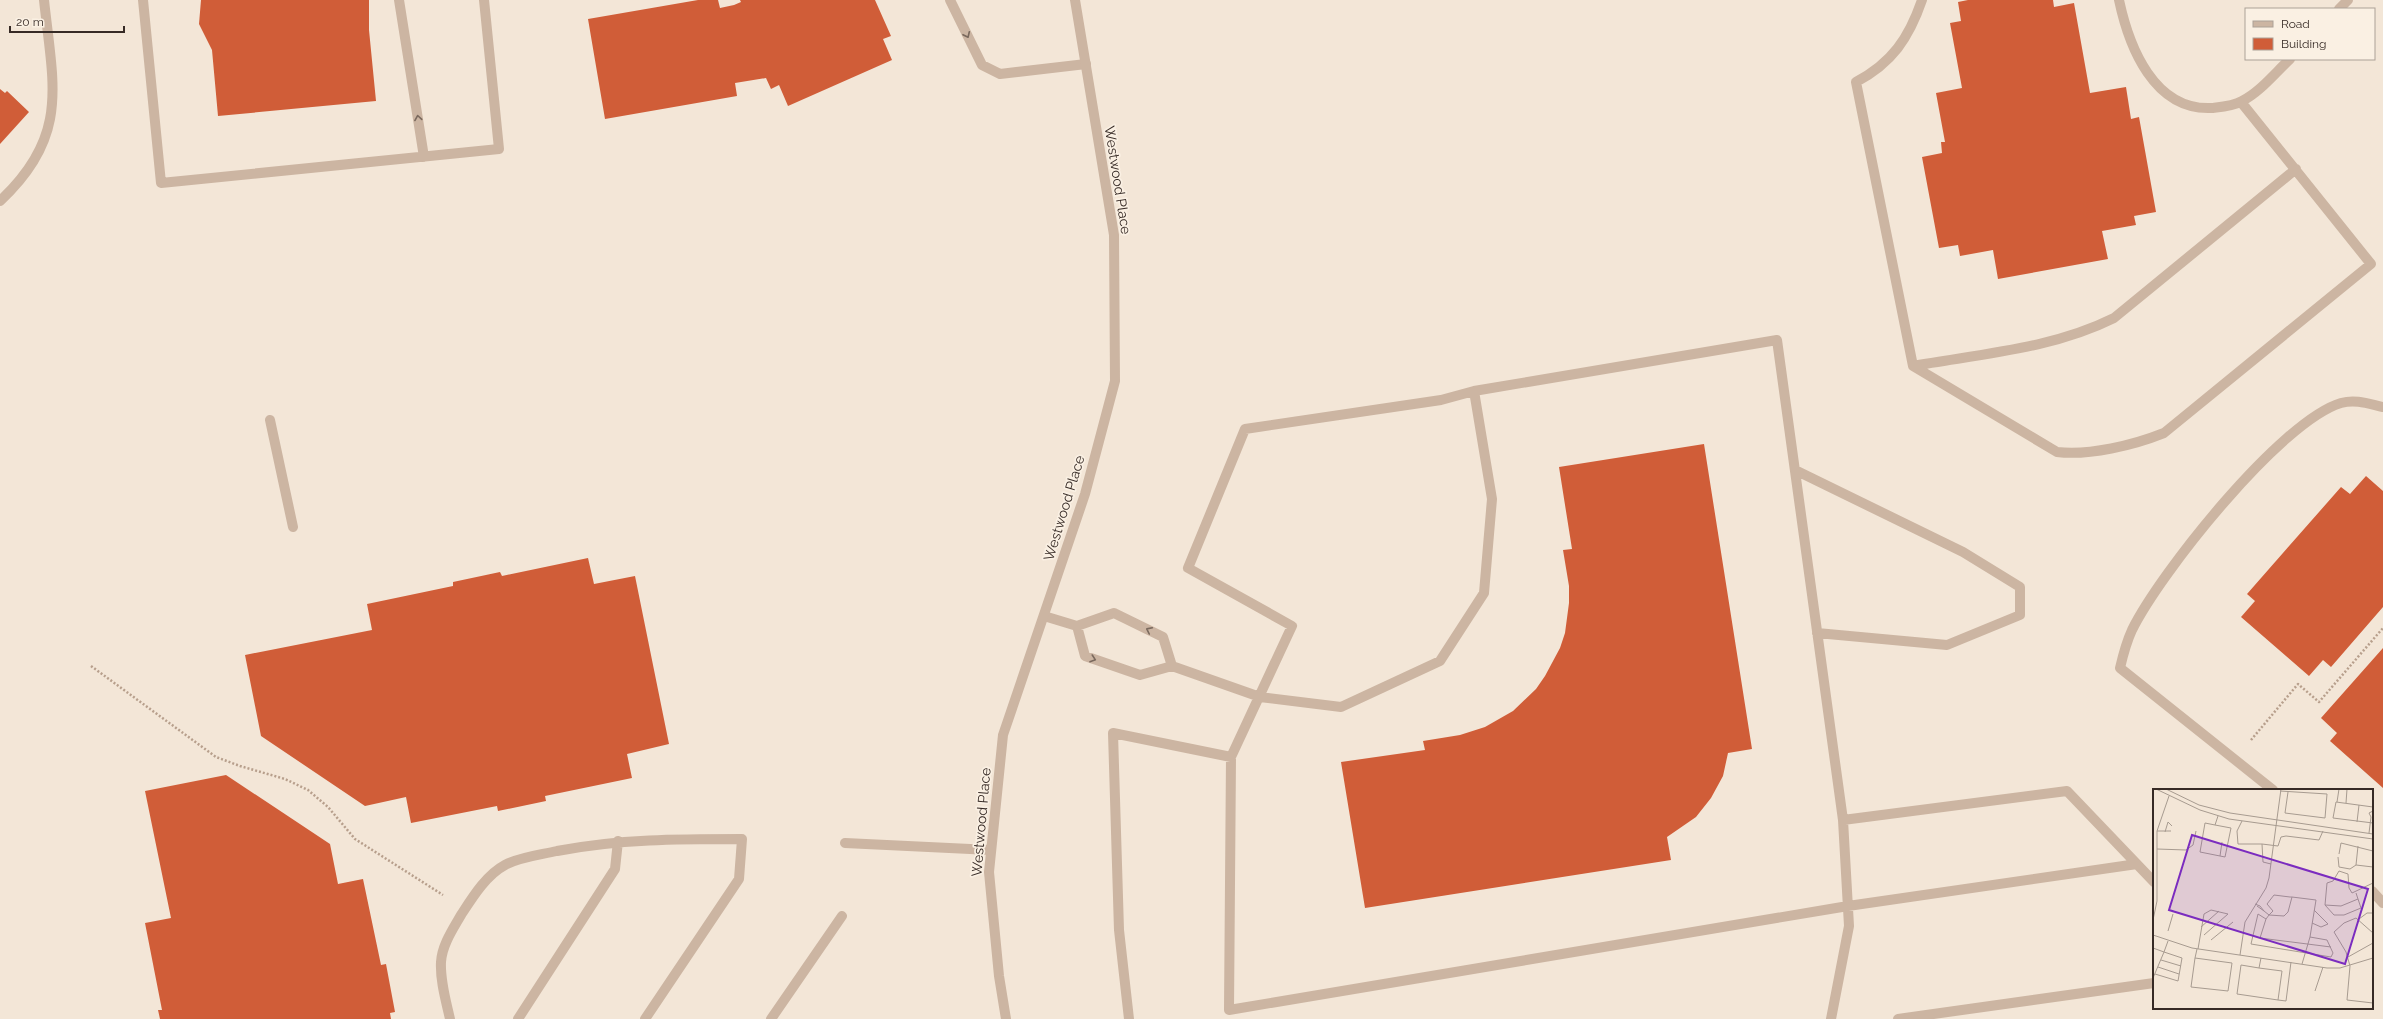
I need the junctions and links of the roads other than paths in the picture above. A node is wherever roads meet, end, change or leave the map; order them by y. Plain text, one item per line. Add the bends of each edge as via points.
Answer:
1 (44, 0) edge
2 (143, 0) edge
3 (400, 0) edge
4 (484, 0) edge
5 (950, 0) edge
6 (1075, 0) edge
7 (1922, 0) edge
8 (2118, 0) edge
9 (2348, 0) edge
10 (2340, 8) edge
11 (2289, 60) edge
12 (1086, 64) junction
13 (2241, 102) junction
14 (424, 157) junction
15 (2296, 169) junction
16 (0, 201) edge
17 (1913, 366) junction
18 (1474, 390) junction
19 (2383, 407) edge
20 (270, 420) dead end
21 (1795, 470) junction
22 (293, 527) dead end
23 (1044, 616) junction
24 (1077, 626) junction
25 (1818, 633) junction
26 (1172, 666) junction
27 (1260, 697) junction
28 (1230, 757) junction
29 (2272, 789) edge
30 (1843, 820) junction
31 (618, 841) junction
32 (845, 843) dead end
33 (991, 850) junction
34 (2137, 864) junction
35 (2153, 881) edge
36 (2373, 892) edge
37 (2383, 903) edge
38 (1848, 906) junction
39 (842, 916) dead end
40 (2153, 982) edge
41 (1230, 1014) edge
42 (450, 1019) edge
43 (518, 1019) edge
44 (645, 1019) edge
45 (771, 1019) edge
46 (1006, 1019) edge
47 (1129, 1019) edge
48 (1831, 1019) edge
49 (1898, 1019) edge

1 - 16 street via 54,91 51,119 45,140 32,165
2 - 14 street via 161,183
14 -> 3 street
4 - 14 street via 499,149
5 -> 12 street via 982,65 1000,74
6 - 12 street, Westwood Place
7 - 17 street via 1910,33 1877,69 1856,82
8 - 13 street via 2134,49 2143,67 2168,94 2184,104 2201,108
9 - 10 street
11 - 13 street via 2265,84
12 - 23 street, Westwood Place via 1114,235 1115,381 1085,494
13 - 15 street
15 - 17 street via 2114,318 2086,332 2058,340
15 - 17 street via 2371,264 2164,433 2143,442 2072,454 2057,452
18 - 21 street via 1777,340
18 - 27 street via 1492,500 1484,593 1440,661 1341,707
18 - 27 street via 1441,400 1245,429 1188,568 1292,626
19 - 29 street via 2360,401 2341,404 2299,429 2265,460 2182,552 2132,630 2124,648 2120,668
20 - 22 street
21 - 25 street
21 - 25 street via 1963,552 2020,587 2020,615 1947,645
23 - 24 street
23 - 33 street, Westwood Place via 1003,735
24 -> 26 street via 1084,656 1140,675
26 -> 24 street via 1163,637 1114,613
25 - 30 street
26 - 27 street
27 - 28 street
28 - 41 street
28 - 47 street via 1113,733 1119,930
30 - 34 street via 2067,791
30 - 38 street
31 - 42 street via 546,854 505,865 491,875 452,931 441,961 441,976
31 - 43 street via 615,869
31 - 44 street via 742,839 739,879
32 - 33 street
33 - 46 street, Westwood Place via 989,872 999,976
34 - 35 street
34 - 38 street
36 - 37 street
38 - 41 street
38 - 48 street via 1849,926
39 - 45 street
40 - 49 street

